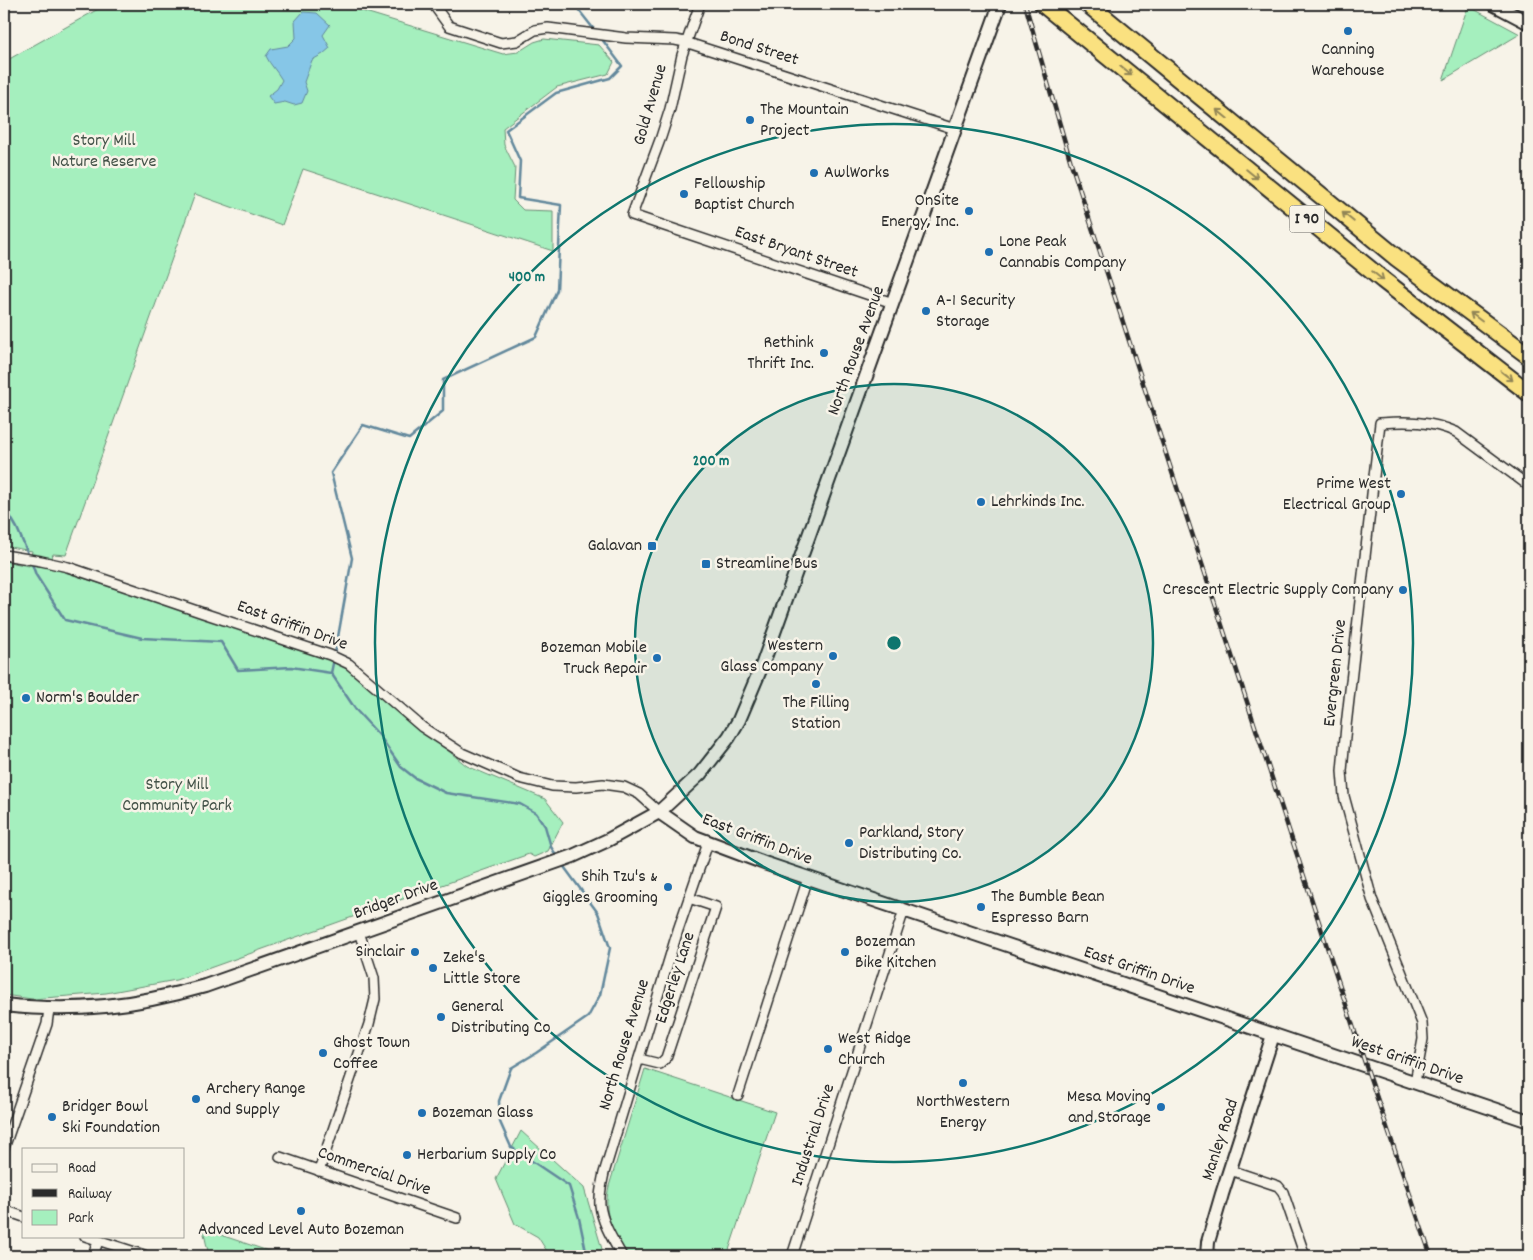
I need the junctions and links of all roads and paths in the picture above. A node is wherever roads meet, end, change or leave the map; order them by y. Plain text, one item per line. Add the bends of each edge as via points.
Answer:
1 (434, 4) edge
2 (700, 4) edge
3 (1000, 4) edge
4 (1042, 4) edge
5 (1088, 4) edge
6 (1493, 4) edge
7 (1529, 23) edge
8 (686, 42) junction
9 (955, 130) junction
10 (632, 215) joint
11 (893, 303) junction
12 (1529, 356) edge
13 (1529, 393) edge
14 (1529, 486) edge
15 (4, 555) edge
16 (744, 708) joint
17 (658, 812) junction
18 (708, 843) junction
19 (808, 878) junction
20 (689, 898) junction
21 (904, 910) junction
22 (359, 932) junction
23 (4, 1005) edge
24 (49, 1009) junction
25 (1273, 1035) junction
26 (639, 1059) junction
27 (1414, 1082) junction
28 (738, 1095) dead end
29 (1529, 1121) edge
30 (4, 1148) edge
31 (280, 1157) dead end
32 (1230, 1170) junction
33 (319, 1171) junction
34 (4, 1210) edge
35 (22, 1216) edge
36 (457, 1218) dead end
37 (92, 1238) edge
38 (98, 1240) junction
39 (144, 1255) edge
40 (94, 1256) edge
41 (622, 1256) edge
42 (792, 1256) edge
43 (1208, 1256) edge
44 (1305, 1256) edge

1 - 8 street, Bond Street via 449,26 501,43 517,41 545,28
2 - 8 street, Gold Avenue
3 - 9 main road, North Rouse Avenue
4 -> 13 highway, I 90 via 1383,280
12 -> 5 highway, I 90 via 1397,258
6 - 7 main road
8 - 9 street, Bond Street
8 - 10 street, Gold Avenue via 670,109
9 - 11 main road, North Rouse Avenue
10 - 11 street, East Bryant Street
11 - 16 main road, North Rouse Avenue
14 - 27 street, Evergreen Drive via 1470,441 1445,427 1405,421 1380,423 1342,771 1344,796 1372,899 1422,1023 1423,1039
15 - 17 street, East Griffin Drive via 68,567 330,655 360,673 422,727 462,753 519,778 552,786 603,784 624,787 639,794
16 - 17 main road, Bridger Drive via 729,737 704,770
17 - 18 main road, East Griffin Drive
17 - 22 main road, Bridger Drive via 573,856
18 - 19 main road, East Griffin Drive
18 - 20 street, North Rouse Avenue
19 - 21 main road, East Griffin Drive
19 - 28 street
20 - 26 street, North Rouse Avenue
20 - 26 street, Edgerley Lane via 716,906 666,1058 660,1064
21 - 25 main road, East Griffin Drive
21 - 42 street, Industrial Drive
22 - 24 main road, Bridger Drive via 205,986 161,998 114,1006
22 - 33 street via 374,978 375,999
23 - 24 main road, Bridger Drive
24 - 30 street via 47,1024
25 - 27 main road, West Griffin Drive
25 - 32 main road, Manley Road
26 - 41 street, North Rouse Avenue via 601,1187 603,1218
27 - 29 main road, West Griffin Drive
31 - 33 street, Commercial Drive
32 - 43 main road, Manley Road via 1208,1242
32 - 44 street via 1281,1189
33 - 36 street, Commercial Drive
34 - 35 street
37 - 38 street
38 - 39 street
38 - 40 street

